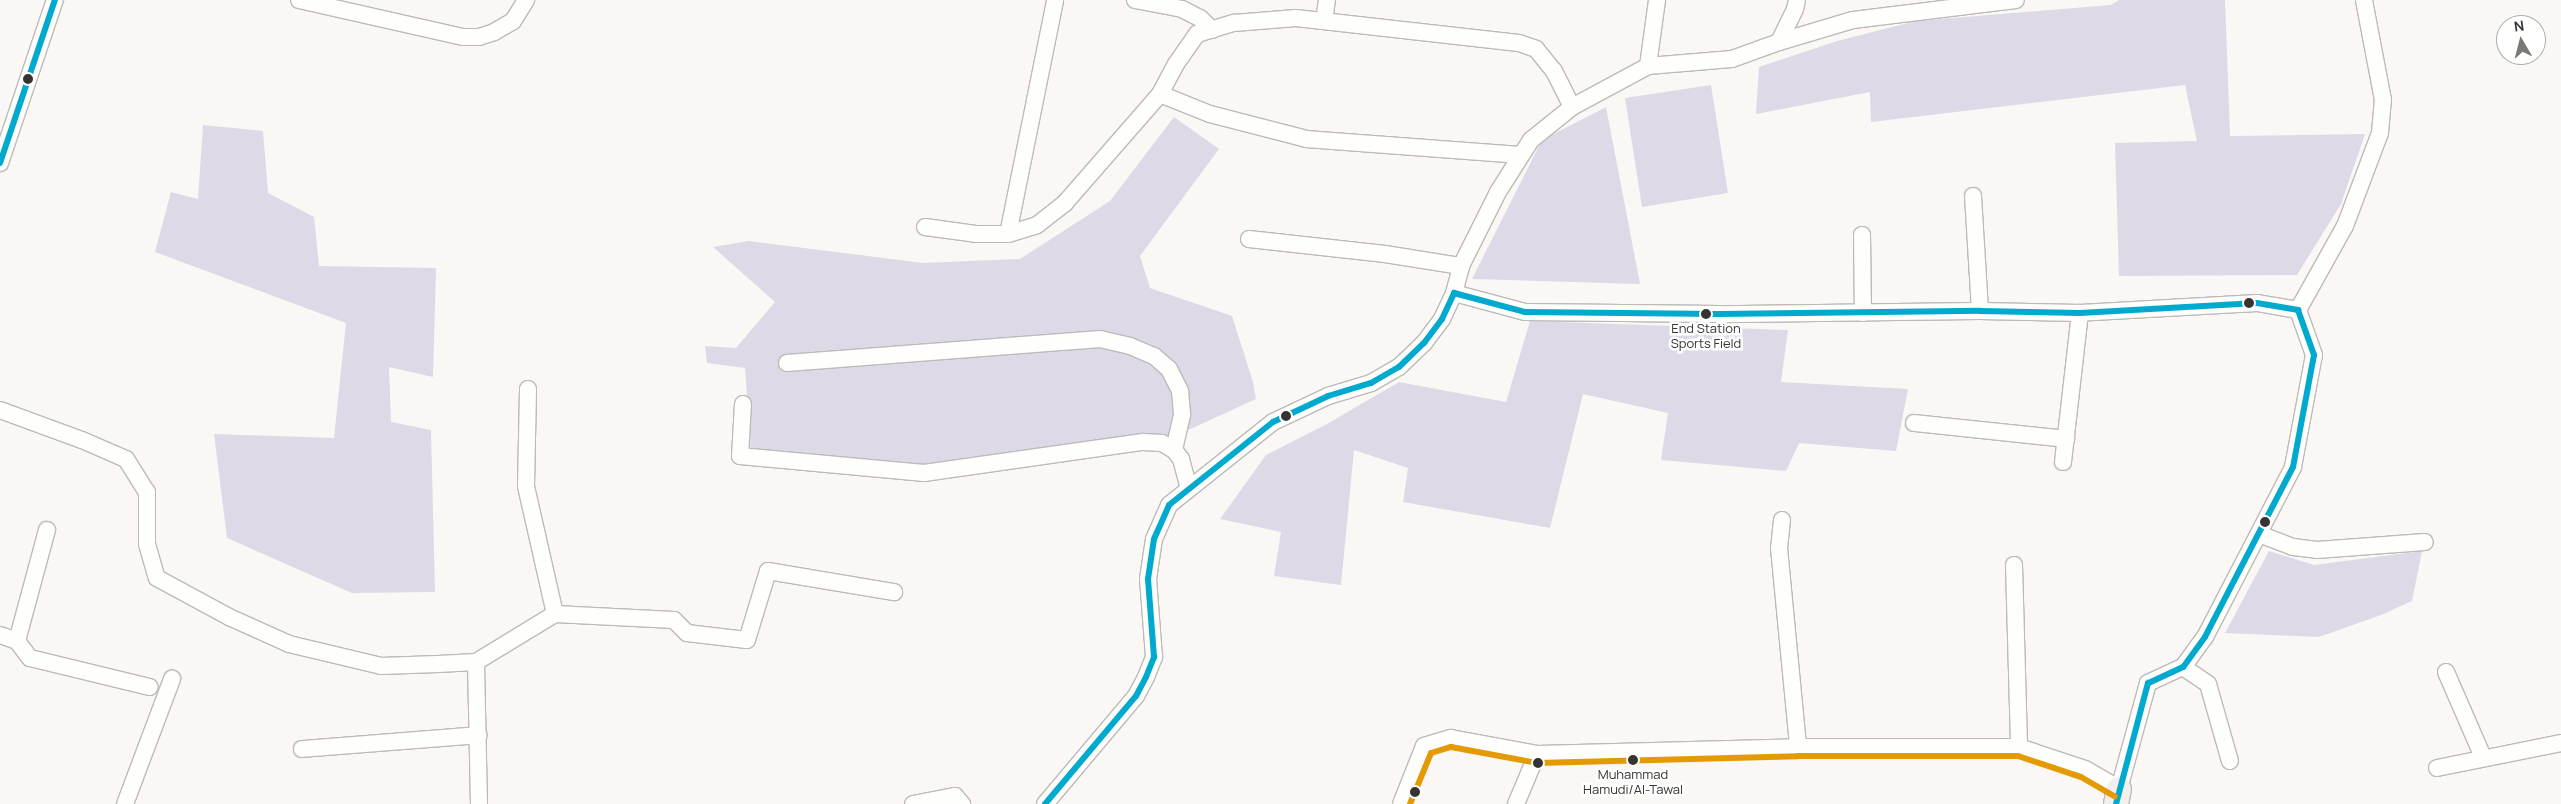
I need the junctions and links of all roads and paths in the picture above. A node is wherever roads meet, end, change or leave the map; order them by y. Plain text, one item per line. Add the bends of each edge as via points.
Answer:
1 (55, 0) edge
2 (299, 0) edge
3 (526, 0) edge
4 (1055, 0) edge
5 (1136, 0) edge
6 (1327, 0) edge
7 (1657, 0) edge
8 (1797, 0) edge
9 (1892, 0) edge
10 (2016, 0) edge
11 (2364, 0) edge
12 (1883, 16) junction
13 (1324, 21) junction
14 (1212, 30) junction
15 (1779, 42) junction
16 (1648, 66) junction
17 (1160, 94) junction
18 (1572, 106) junction
19 (1519, 155) junction
20 (0, 163) edge
21 (1973, 196) dead end
22 (925, 228) dead end
23 (1008, 234) junction
24 (1862, 235) dead end
25 (1249, 239) dead end
26 (1461, 266) junction
27 (1454, 292) junction
28 (2298, 310) junction
29 (1980, 311) junction
30 (1863, 313) junction
31 (2080, 313) junction
32 (787, 363) dead end
33 (528, 388) dead end
34 (743, 404) dead end
35 (0, 410) edge
36 (1914, 423) dead end
37 (2066, 439) junction
38 (1174, 450) junction
39 (2063, 462) dead end
40 (1189, 488) junction
41 (1782, 520) dead end
42 (47, 530) dead end
43 (2258, 534) junction
44 (2425, 542) dead end
45 (2014, 565) dead end
46 (894, 592) dead end
47 (555, 614) junction
48 (0, 635) edge
49 (17, 641) junction
50 (476, 662) junction
51 (2183, 667) junction
52 (2446, 672) dead end
53 (172, 679) dead end
54 (150, 687) dead end
55 (478, 735) junction
56 (2561, 744) edge
57 (2019, 747) junction
58 (1798, 748) junction
59 (302, 749) dead end
60 (1537, 754) junction
61 (2484, 757) junction
62 (2230, 761) dead end
63 (2437, 768) dead end
64 (2118, 796) edge
65 (125, 804) edge
66 (479, 804) edge
67 (913, 804) edge
68 (962, 804) edge
69 (1045, 804) edge
70 (1401, 804) edge
71 (1516, 804) edge

1 - 20 street
2 - 3 street via 462,37 479,37 494,32 513,21
4 - 23 street
5 - 14 street via 1182,9 1200,18
6 - 13 street
7 - 16 street
8 - 15 street
9 - 12 street
10 - 12 street
11 - 28 street via 2383,100 2380,133 2345,226
12 - 15 street via 1853,20
13 - 14 street via 1287,19 1234,23
13 - 18 street via 1519,43 1536,49 1554,71
14 - 17 street via 1197,34
15 - 16 street via 1732,59
16 - 18 street
17 - 19 street via 1210,114 1307,139
17 - 23 street via 1065,203 1037,225
18 - 19 street via 1531,140
19 - 26 street
21 - 29 street
22 - 23 street
24 - 30 street
25 - 26 street
26 - 27 street
27 - 30 street via 1525,312
27 - 40 street via 1442,319 1424,343 1399,367 1371,384 1328,396 1273,422
28 - 31 street via 2257,302
28 - 43 street via 2314,355 2293,467
29 - 30 street
29 - 31 street
31 - 37 street
32 - 38 street via 1100,339 1154,356 1169,370 1180,391 1182,415
33 - 47 street via 526,486
34 - 38 street via 740,456 924,473 1143,442 1162,443
35 - 50 street via 126,459 147,492 147,544 157,578 228,617 289,644 381,666
36 - 37 street
37 - 39 street
38 - 40 street via 1181,459
40 - 69 street via 1169,505 1154,539 1148,579 1154,657 1146,677 1136,696
41 - 58 street via 1779,548
42 - 49 street
43 - 44 street via 2293,547 2317,550
43 - 51 street via 2205,637
45 - 57 street
46 - 47 street via 768,571 747,640 687,633 674,620
47 - 50 street
48 - 49 street
49 - 54 street via 30,658
50 - 55 street
51 - 62 street via 2208,684
51 - 64 street via 2148,683
52 - 61 street
53 - 65 street
55 - 59 street
55 - 66 street
56 - 61 street
57 - 58 street
57 - 64 street via 2085,769
58 - 60 street
60 - 70 street via 1451,738 1424,746
60 - 71 street
61 - 63 street
67 - 68 street via 955,796

